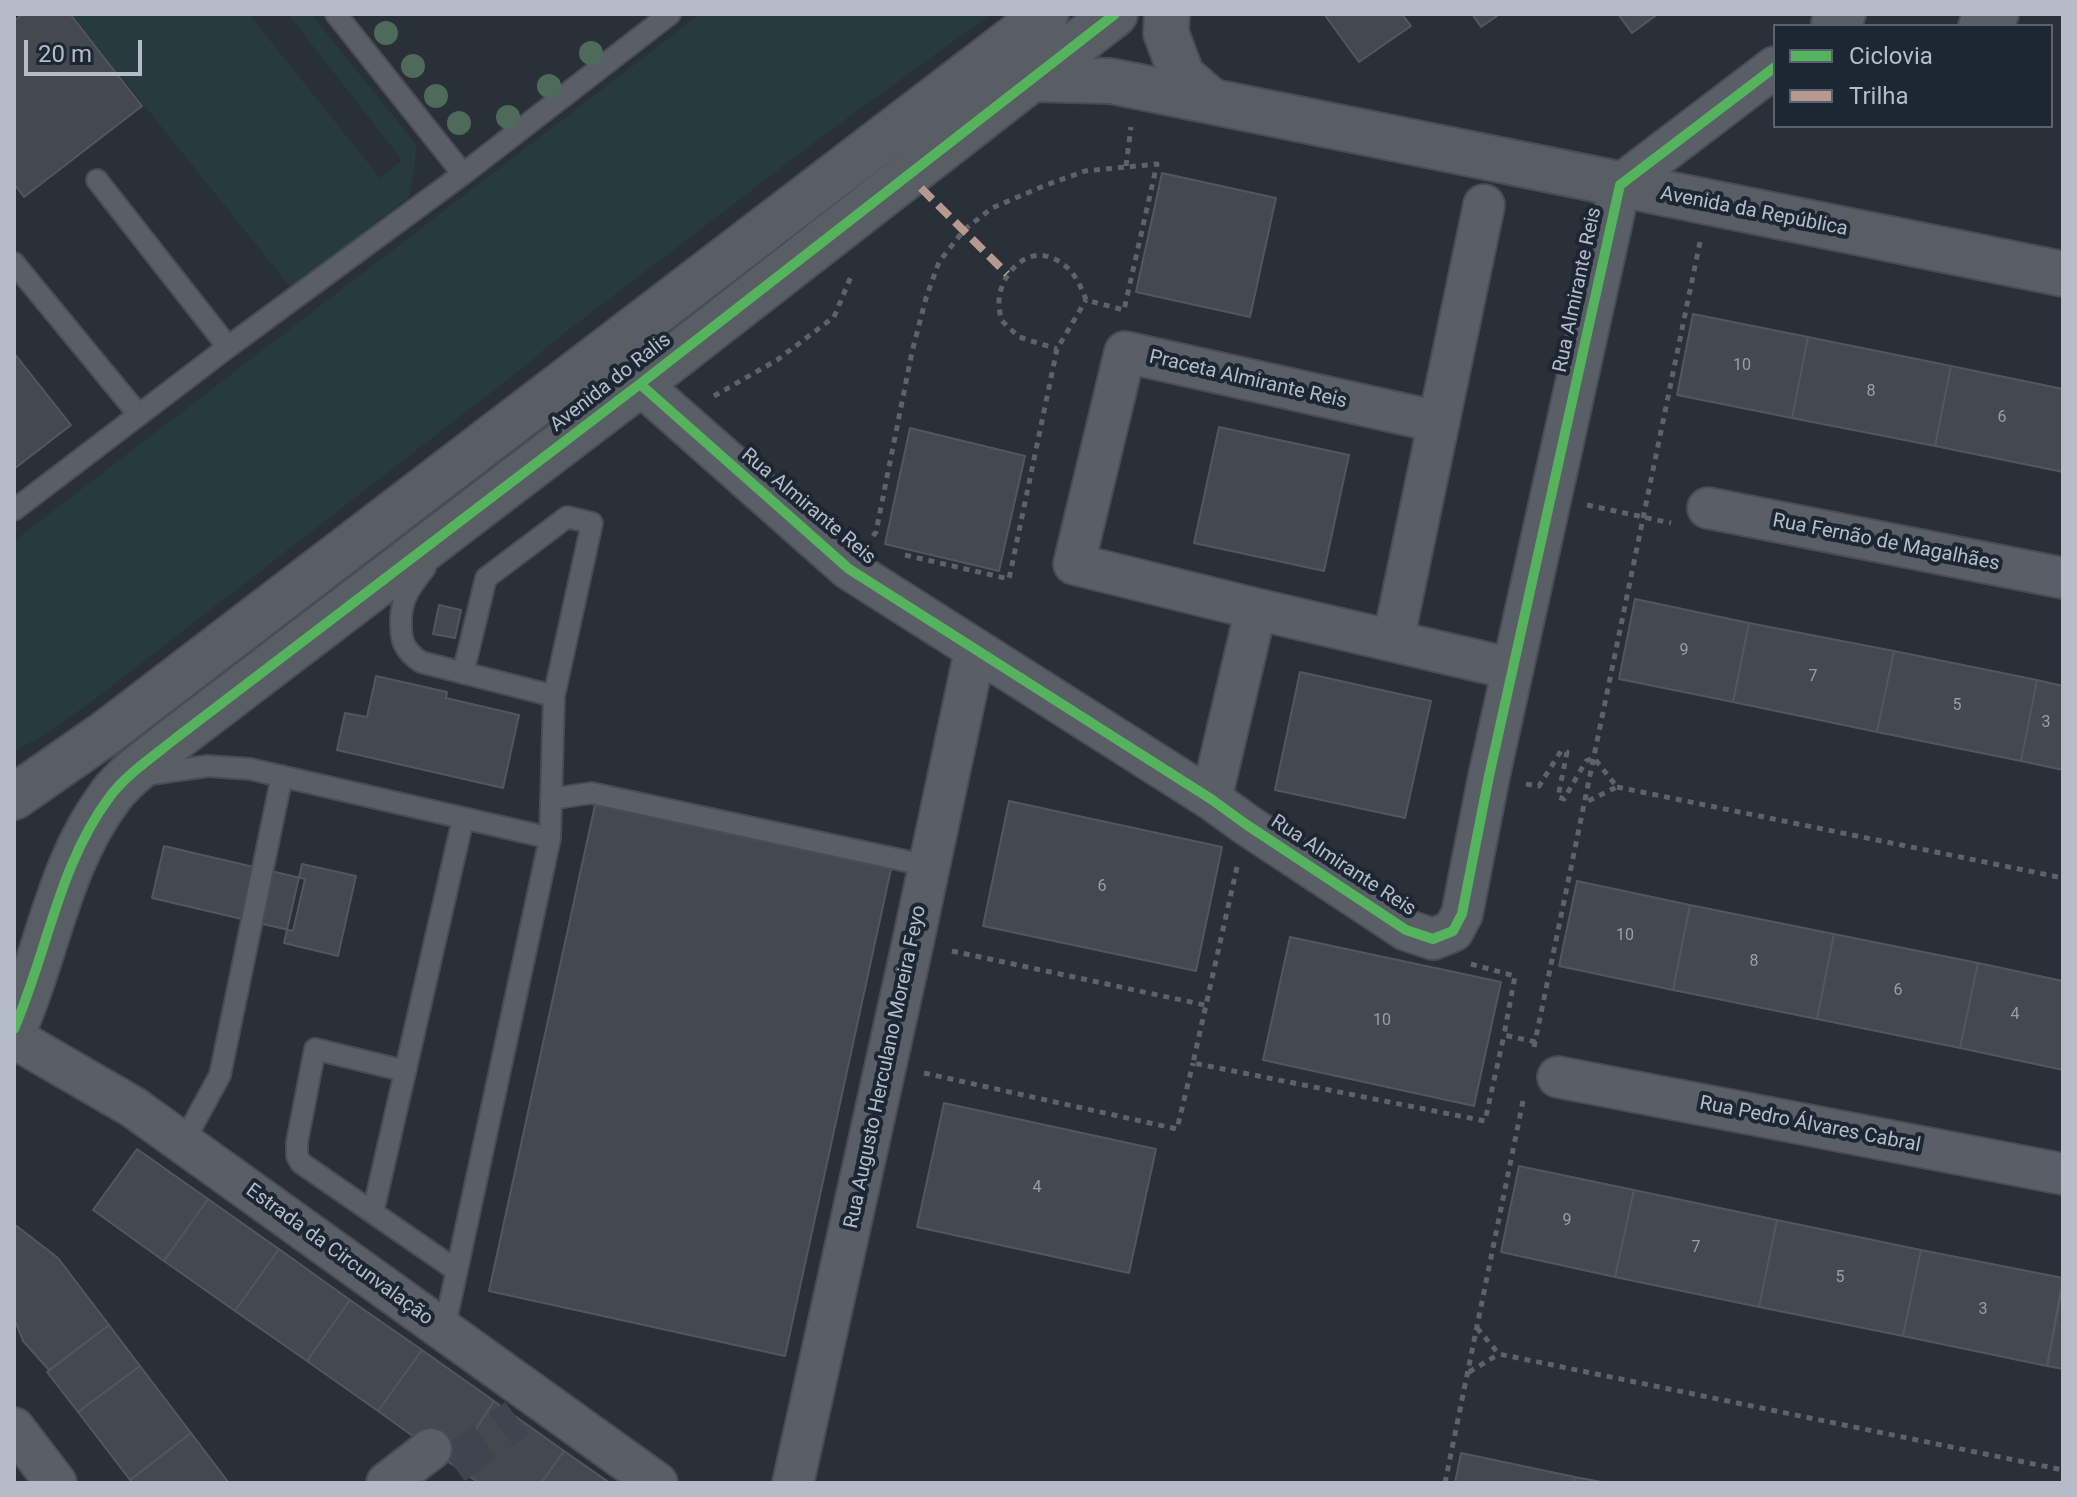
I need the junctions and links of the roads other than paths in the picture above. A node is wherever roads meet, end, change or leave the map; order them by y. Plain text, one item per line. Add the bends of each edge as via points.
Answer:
1 (336, 14) edge
2 (670, 14) edge
3 (1046, 14) edge
4 (1115, 14) edge
5 (1167, 14) edge
6 (1773, 69) edge
7 (1031, 79) junction
8 (1211, 101) junction
9 (463, 174) junction
10 (97, 180) dead end
11 (1620, 185) junction
12 (1484, 205) dead end
13 (14, 263) edge
14 (2063, 274) edge
15 (228, 347) junction
16 (640, 384) junction
17 (139, 415) junction
18 (1439, 422) junction
19 (1708, 508) dead end
20 (14, 510) edge
21 (465, 517) junction
22 (2063, 578) edge
23 (1256, 609) junction
24 (1393, 641) junction
25 (975, 651) junction
26 (1513, 669) junction
27 (463, 673) junction
28 (554, 696) junction
29 (282, 776) junction
30 (128, 777) junction
31 (14, 797) edge
32 (551, 799) junction
33 (1211, 799) junction
34 (463, 819) junction
35 (550, 838) junction
36 (929, 866) junction
37 (14, 1029) edge
38 (14, 1038) edge
39 (405, 1071) junction
40 (1539, 1073) road end
41 (183, 1143) junction
42 (2063, 1174) edge
43 (373, 1212) junction
44 (456, 1270) junction
45 (444, 1330) junction
46 (14, 1428) edge
47 (438, 1466) tunnel mouth
48 (56, 1483) edge
49 (387, 1483) edge
50 (657, 1483) edge
51 (793, 1483) edge

1 - 9 lane
2 - 9 lane
3 - 31 street, Avenida do Ralis via 117,724
4 - 7 street, Avenida do Ralis
5 - 8 street via 1166,33 1182,76
6 - 11 street
7 - 8 street, Avenida da República via 1111,81
7 - 16 street, Avenida do Ralis
8 - 11 street, Avenida da República
9 - 15 lane
10 - 15 lane
11 - 14 street, Avenida da República
11 - 26 street, Rua Almirante Reis
12 - 18 street
13 - 17 lane
15 - 17 lane
16 - 21 street, Avenida do Ralis
16 - 25 street, Rua Almirante Reis via 849,569
17 - 20 lane
18 - 23 street, Praceta Almirante Reis via 1125,352 1074,564
18 - 24 street
19 - 22 street, Rua Fernão de Magalhães
21 - 27 lane via 410,587 400,608 401,639 408,653 421,662
21 - 30 street, Avenida do Ralis
23 - 24 street, Praceta Almirante Reis
23 - 33 street
24 - 26 street, Praceta Almirante Reis
25 - 33 street, Rua Almirante Reis
25 - 36 street, Rua Augusto Herculano Moreira Feyo
26 - 33 street, Rua Almirante Reis via 1462,914 1453,931 1433,939 1406,930
27 - 28 lane
27 - 28 lane via 486,578 567,517 592,523
28 - 32 lane
29 - 30 lane via 208,766
29 - 34 lane
29 - 41 lane via 220,1075
30 - 37 street, Avenida do Ralis via 80,845
32 - 35 lane
32 - 36 lane via 591,793
34 - 35 lane
34 - 39 lane
35 - 44 lane
36 - 51 street, Rua Augusto Herculano Moreira Feyo
38 - 41 street, Estrada da Circunvalação via 133,1107
39 - 43 lane
39 - 43 lane via 315,1049 297,1156
40 - 42 street, Rua Pedro Álvares Cabral
41 - 45 street, Estrada da Circunvalação
43 - 44 lane
44 - 45 lane
45 - 50 street, Estrada da Circunvalação via 518,1401
46 - 48 street
47 - 49 street

